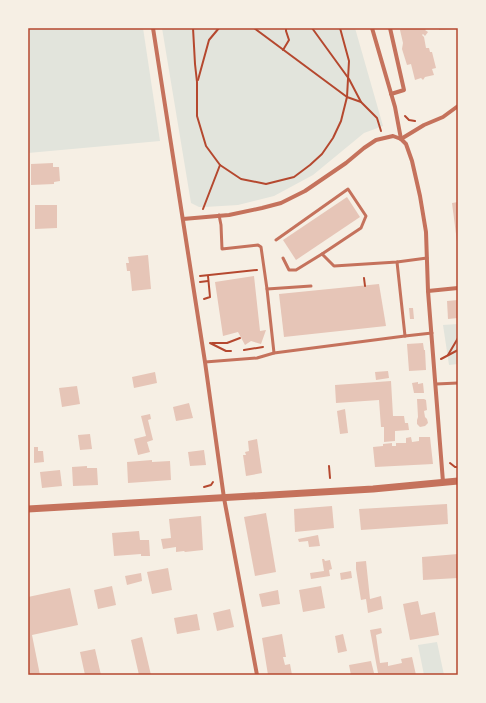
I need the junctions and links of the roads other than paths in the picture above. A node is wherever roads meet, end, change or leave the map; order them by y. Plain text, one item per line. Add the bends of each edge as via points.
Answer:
1 (153, 28) edge
2 (372, 28) edge
3 (390, 28) edge
4 (391, 94) junction
5 (458, 106) edge
6 (401, 139) junction
7 (219, 215) junction
8 (183, 219) junction
9 (276, 240) dead end
10 (322, 254) junction
11 (283, 258) dead end
12 (427, 258) junction
13 (397, 262) junction
14 (311, 286) dead end
15 (458, 288) edge
16 (267, 289) junction
17 (428, 290) junction
18 (432, 333) junction
19 (405, 336) junction
20 (274, 353) junction
21 (205, 362) junction
22 (458, 382) edge
23 (436, 384) junction
24 (458, 481) edge
25 (443, 482) junction
26 (224, 498) junction
27 (28, 508) edge
28 (257, 675) edge

1 - 8 street
2 - 4 street
3 - 4 street via 404,90
4 - 6 street
5 - 6 street via 443,118 424,125
6 - 7 street via 393,136 376,140 321,181 281,203
6 - 12 street via 406,144 412,161 420,196
7 - 8 street
7 - 16 lane via 222,250 258,245 261,247
8 - 21 street
9 - 10 lane via 348,189 366,216 361,228
10 - 11 lane via 296,270 289,270
10 - 13 lane via 334,266
12 - 13 lane
12 - 17 street
13 - 19 lane
14 - 16 lane
15 - 17 street
16 - 20 lane
17 - 18 street
18 - 19 lane
18 - 23 street
19 - 20 lane
20 - 21 lane via 258,358
21 - 26 street
22 - 23 lane
23 - 25 street
24 - 25 street
25 - 26 street
26 - 27 street
26 - 28 street

